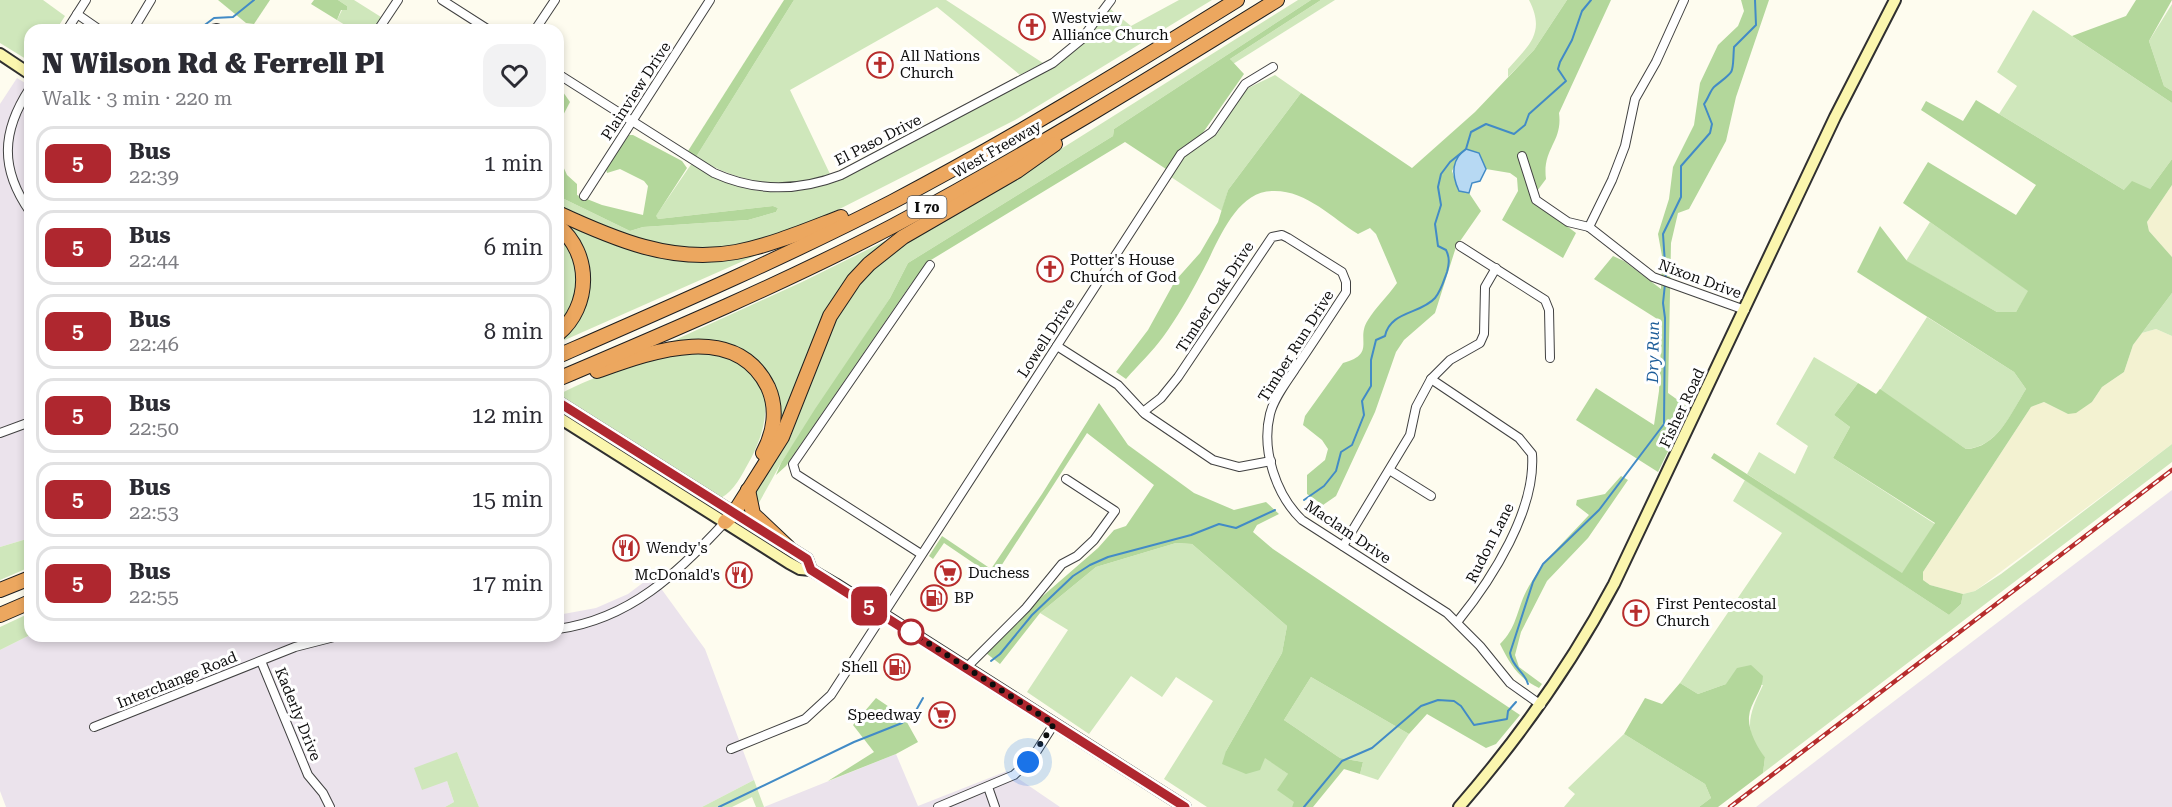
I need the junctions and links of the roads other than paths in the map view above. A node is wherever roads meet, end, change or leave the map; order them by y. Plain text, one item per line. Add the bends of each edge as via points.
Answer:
1 (86, 0) edge
2 (151, 0) edge
3 (398, 0) edge
4 (442, 0) edge
5 (555, 0) edge
6 (710, 0) edge
7 (1111, 0) edge
8 (1237, 0) edge
9 (1277, 0) edge
10 (1684, 0) edge
11 (1895, 0) edge
12 (77, 14) junction
13 (71, 24) edge
14 (91, 24) edge
15 (137, 24) edge
16 (382, 24) edge
17 (480, 24) edge
18 (539, 24) edge
19 (0, 54) edge
20 (1273, 67) dead end
21 (24, 70) edge
22 (564, 78) edge
23 (1136, 88) junction
24 (24, 98) edge
25 (632, 122) junction
26 (1522, 156) dead end
27 (584, 196) dead end
28 (897, 199) junction
29 (24, 203) edge
30 (564, 215) edge
31 (1589, 227) junction
32 (564, 231) edge
33 (1460, 246) dead end
34 (930, 265) dead end
35 (1496, 268) junction
36 (1346, 282) joint
37 (1745, 310) junction
38 (564, 326) edge
39 (1057, 346) junction
40 (564, 353) edge
41 (1550, 358) dead end
42 (564, 376) edge
43 (1431, 379) junction
44 (564, 382) edge
45 (564, 406) edge
46 (1143, 412) junction
47 (564, 420) edge
48 (24, 424) edge
49 (0, 433) edge
50 (1271, 461) junction
51 (1390, 471) junction
52 (1066, 479) dead end
53 (748, 490) junction
54 (1431, 496) dead end
55 (728, 515) junction
56 (1343, 546) junction
57 (788, 547) junction
58 (921, 554) junction
59 (811, 570) junction
60 (24, 580) edge
61 (0, 590) edge
62 (24, 605) edge
63 (882, 614) junction
64 (0, 615) edge
65 (1458, 621) junction
66 (564, 627) edge
67 (315, 642) edge
68 (261, 661) junction
69 (967, 668) junction
70 (1541, 705) junction
71 (1054, 724) junction
72 (94, 727) dead end
73 (731, 749) dead end
74 (988, 787) junction
75 (330, 807) edge
76 (938, 807) edge
77 (995, 807) edge
78 (1185, 807) edge
79 (1459, 807) edge

1 - 12 street
2 - 15 street
3 - 16 street
4 - 17 street
5 - 18 street
6 - 25 street, Plainview Drive
7 - 25 street, El Paso Drive via 1081,40 1053,63 841,175 815,184 778,188 736,183
8 - 28 highway, West Freeway / I 70 via 1020,132
9 - 23 highway, West Freeway / I 70
10 - 31 street via 1635,99 1625,146
11 - 37 main road, Fisher Road via 1835,117
12 - 13 street
12 - 14 street
19 - 21 main road
20 - 39 street, Lowell Drive via 1245,84 1212,132 1181,154
22 - 25 street, El Paso Drive
23 - 42 highway, West Freeway / I 70 via 891,227 735,302
23 - 53 highway via 1017,171 903,237 869,264 830,316 782,437
24 - 29 street via 14,115 6,148 14,189
25 - 27 street, Plainview Drive
26 - 31 street, Nixon Drive via 1536,200 1568,222
28 - 30 highway via 759,246 710,254 685,255 640,246
28 - 40 highway, West Freeway / I 70
31 - 37 street, Nixon Drive via 1646,273
32 - 38 highway via 578,253 584,283 578,308
33 - 35 street
34 - 58 street via 793,464 796,474
35 - 41 street via 1545,300 1549,310
35 - 43 street via 1485,286 1484,334 1480,343 1450,360
36 - 46 street, Timber Oak Drive via 1342,272 1288,238 1272,237 1174,382
36 - 50 street, Timber Run Drive via 1346,292 1270,412 1267,439
37 - 70 main road, Fisher Road via 1614,585
39 - 46 street via 1118,385
39 - 58 street, Lowell Drive
43 - 51 street via 1416,407 1410,435
43 - 65 street, Rudon Lane via 1519,438 1532,454 1522,513 1481,591
44 - 55 highway via 681,347 716,347 747,361 769,390 774,424 765,451
45 - 55 main road
46 - 50 street via 1221,464 1239,467
47 - 55 main road
48 - 49 street
50 - 56 street, Maclam Drive via 1287,506
51 - 54 street
51 - 56 street
52 - 69 street via 1115,511 1094,540 1062,564 1026,609
53 - 55 highway
53 - 57 highway via 753,514
55 - 57 main road
55 - 59 main road via 794,566
55 - 66 street via 668,580 646,597 597,619
56 - 65 street, Maclam Drive
57 - 59 main road via 807,559
58 - 63 street, Lowell Drive
59 - 63 main road
60 - 61 highway
62 - 64 highway
63 - 69 main road
63 - 73 street, Lowell Drive via 853,664 820,708
65 - 70 street, Maclam Drive via 1510,683
67 - 68 street, Interchange Road
68 - 72 street, Interchange Road
68 - 75 street, Kaderly Drive via 308,775
69 - 71 main road
70 - 79 main road, Fisher Road
71 - 74 street via 1022,768
71 - 78 main road
74 - 76 street
74 - 77 street

